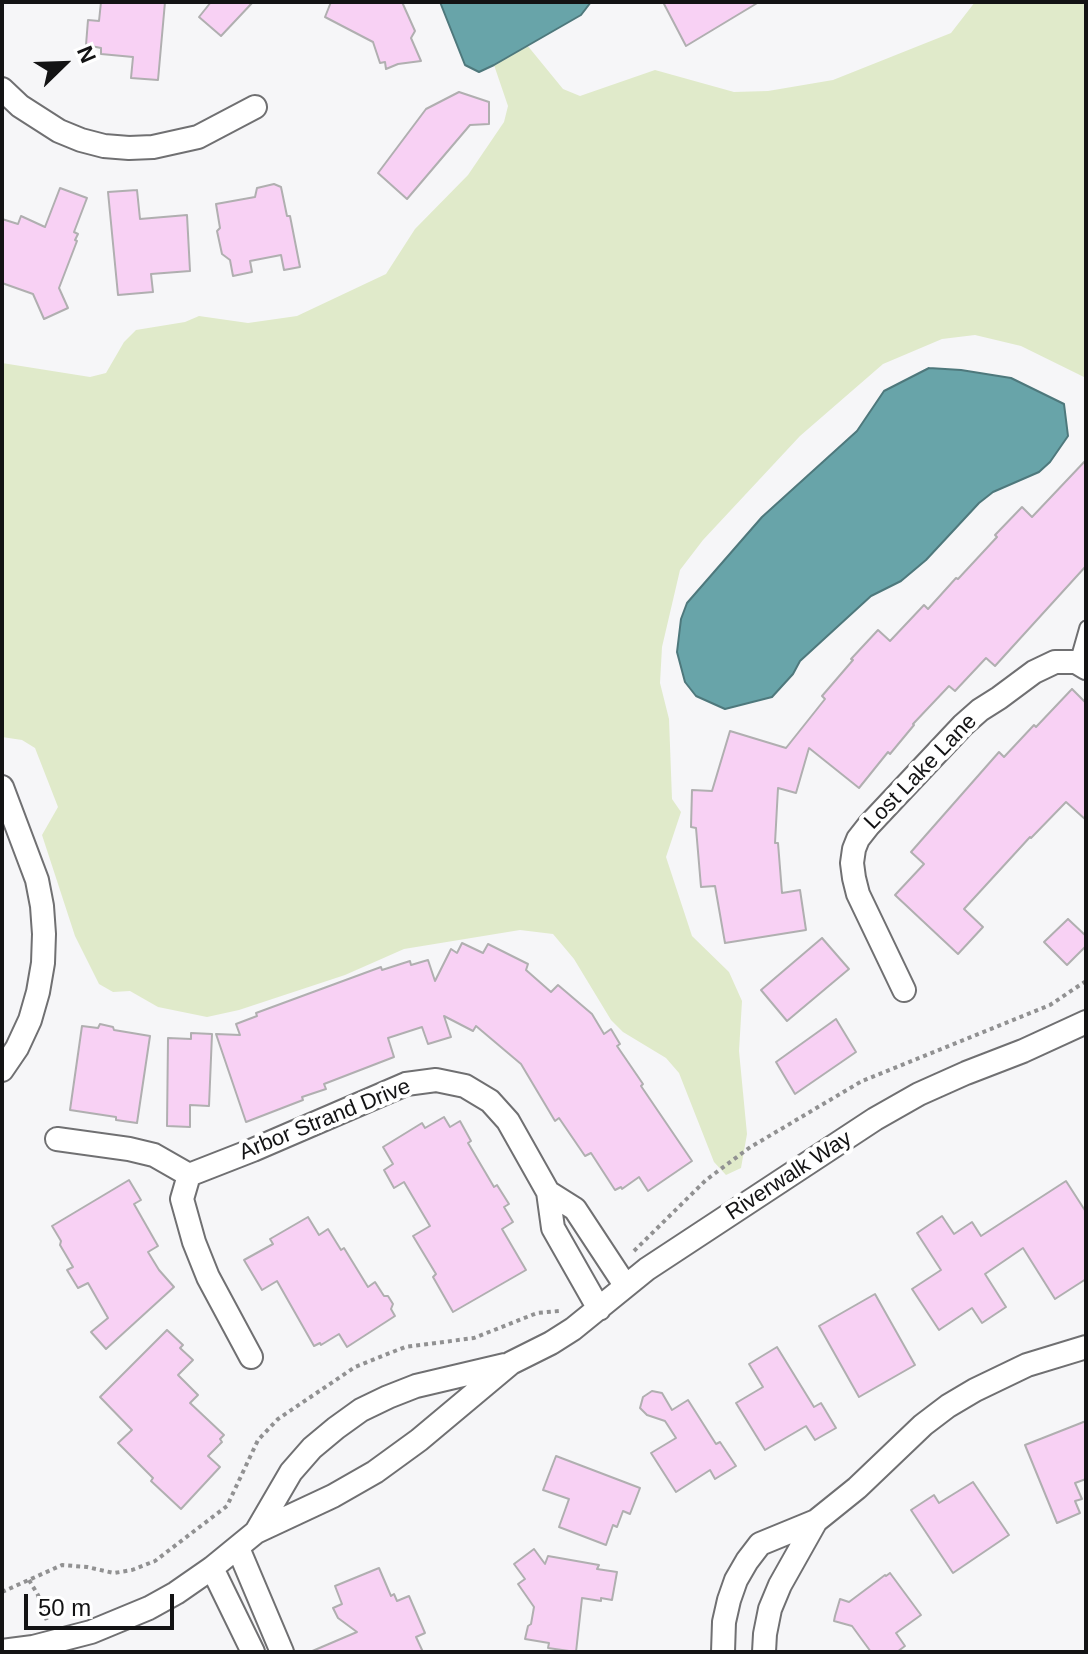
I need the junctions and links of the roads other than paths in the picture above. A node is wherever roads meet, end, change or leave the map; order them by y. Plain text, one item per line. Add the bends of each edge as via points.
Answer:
1 (2, 89) edge
2 (255, 107) dead end
3 (1086, 627) edge
4 (1081, 665) edge
5 (2, 787) edge
6 (904, 990) dead end
7 (1086, 1022) edge
8 (2, 1070) edge
9 (57, 1139) dead end
10 (189, 1175) junction
11 (548, 1192) junction
12 (625, 1285) junction
13 (599, 1309) junction
14 (1086, 1347) edge
15 (251, 1357) dead end
16 (511, 1363) junction
17 (816, 1521) junction
18 (256, 1532) junction
19 (238, 1548) junction
20 (212, 1568) junction
21 (2, 1651) edge
22 (253, 1652) edge
23 (282, 1652) edge
24 (723, 1652) edge
25 (764, 1652) edge

1 - 2 street via 59,131 129,148 198,137
3 - 4 lane
4 - 6 street, Lost Lake Lane via 1055,662 980,710 858,839 852,863 858,894
5 - 8 street via 37,880 44,934 30,1020
7 - 12 street, Riverwalk Way via 919,1094 875,1119
9 - 10 street via 154,1155
10 - 11 street, Arbor Strand Drive via 406,1084 436,1080 465,1086 490,1101 508,1121
10 - 15 street via 182,1199 194,1242
11 - 12 street, Arbor Strand Drive via 575,1209
11 - 13 street, Arbor Strand Drive via 553,1228
12 - 13 street, Riverwalk Way
13 - 16 street, Riverwalk Way
14 - 17 street via 1027,1365 948,1406
16 - 18 street, Riverwalk Way via 375,1472
16 - 18 street, Riverwalk Way via 416,1386 361,1410 291,1472
17 - 24 street via 760,1544 747,1561 729,1600
17 - 25 street via 770,1609
18 - 19 street, Riverwalk Way
19 - 20 street, Riverwalk Way
19 - 23 street
20 - 21 street, Riverwalk Way via 120,1621 62,1641
20 - 22 street

